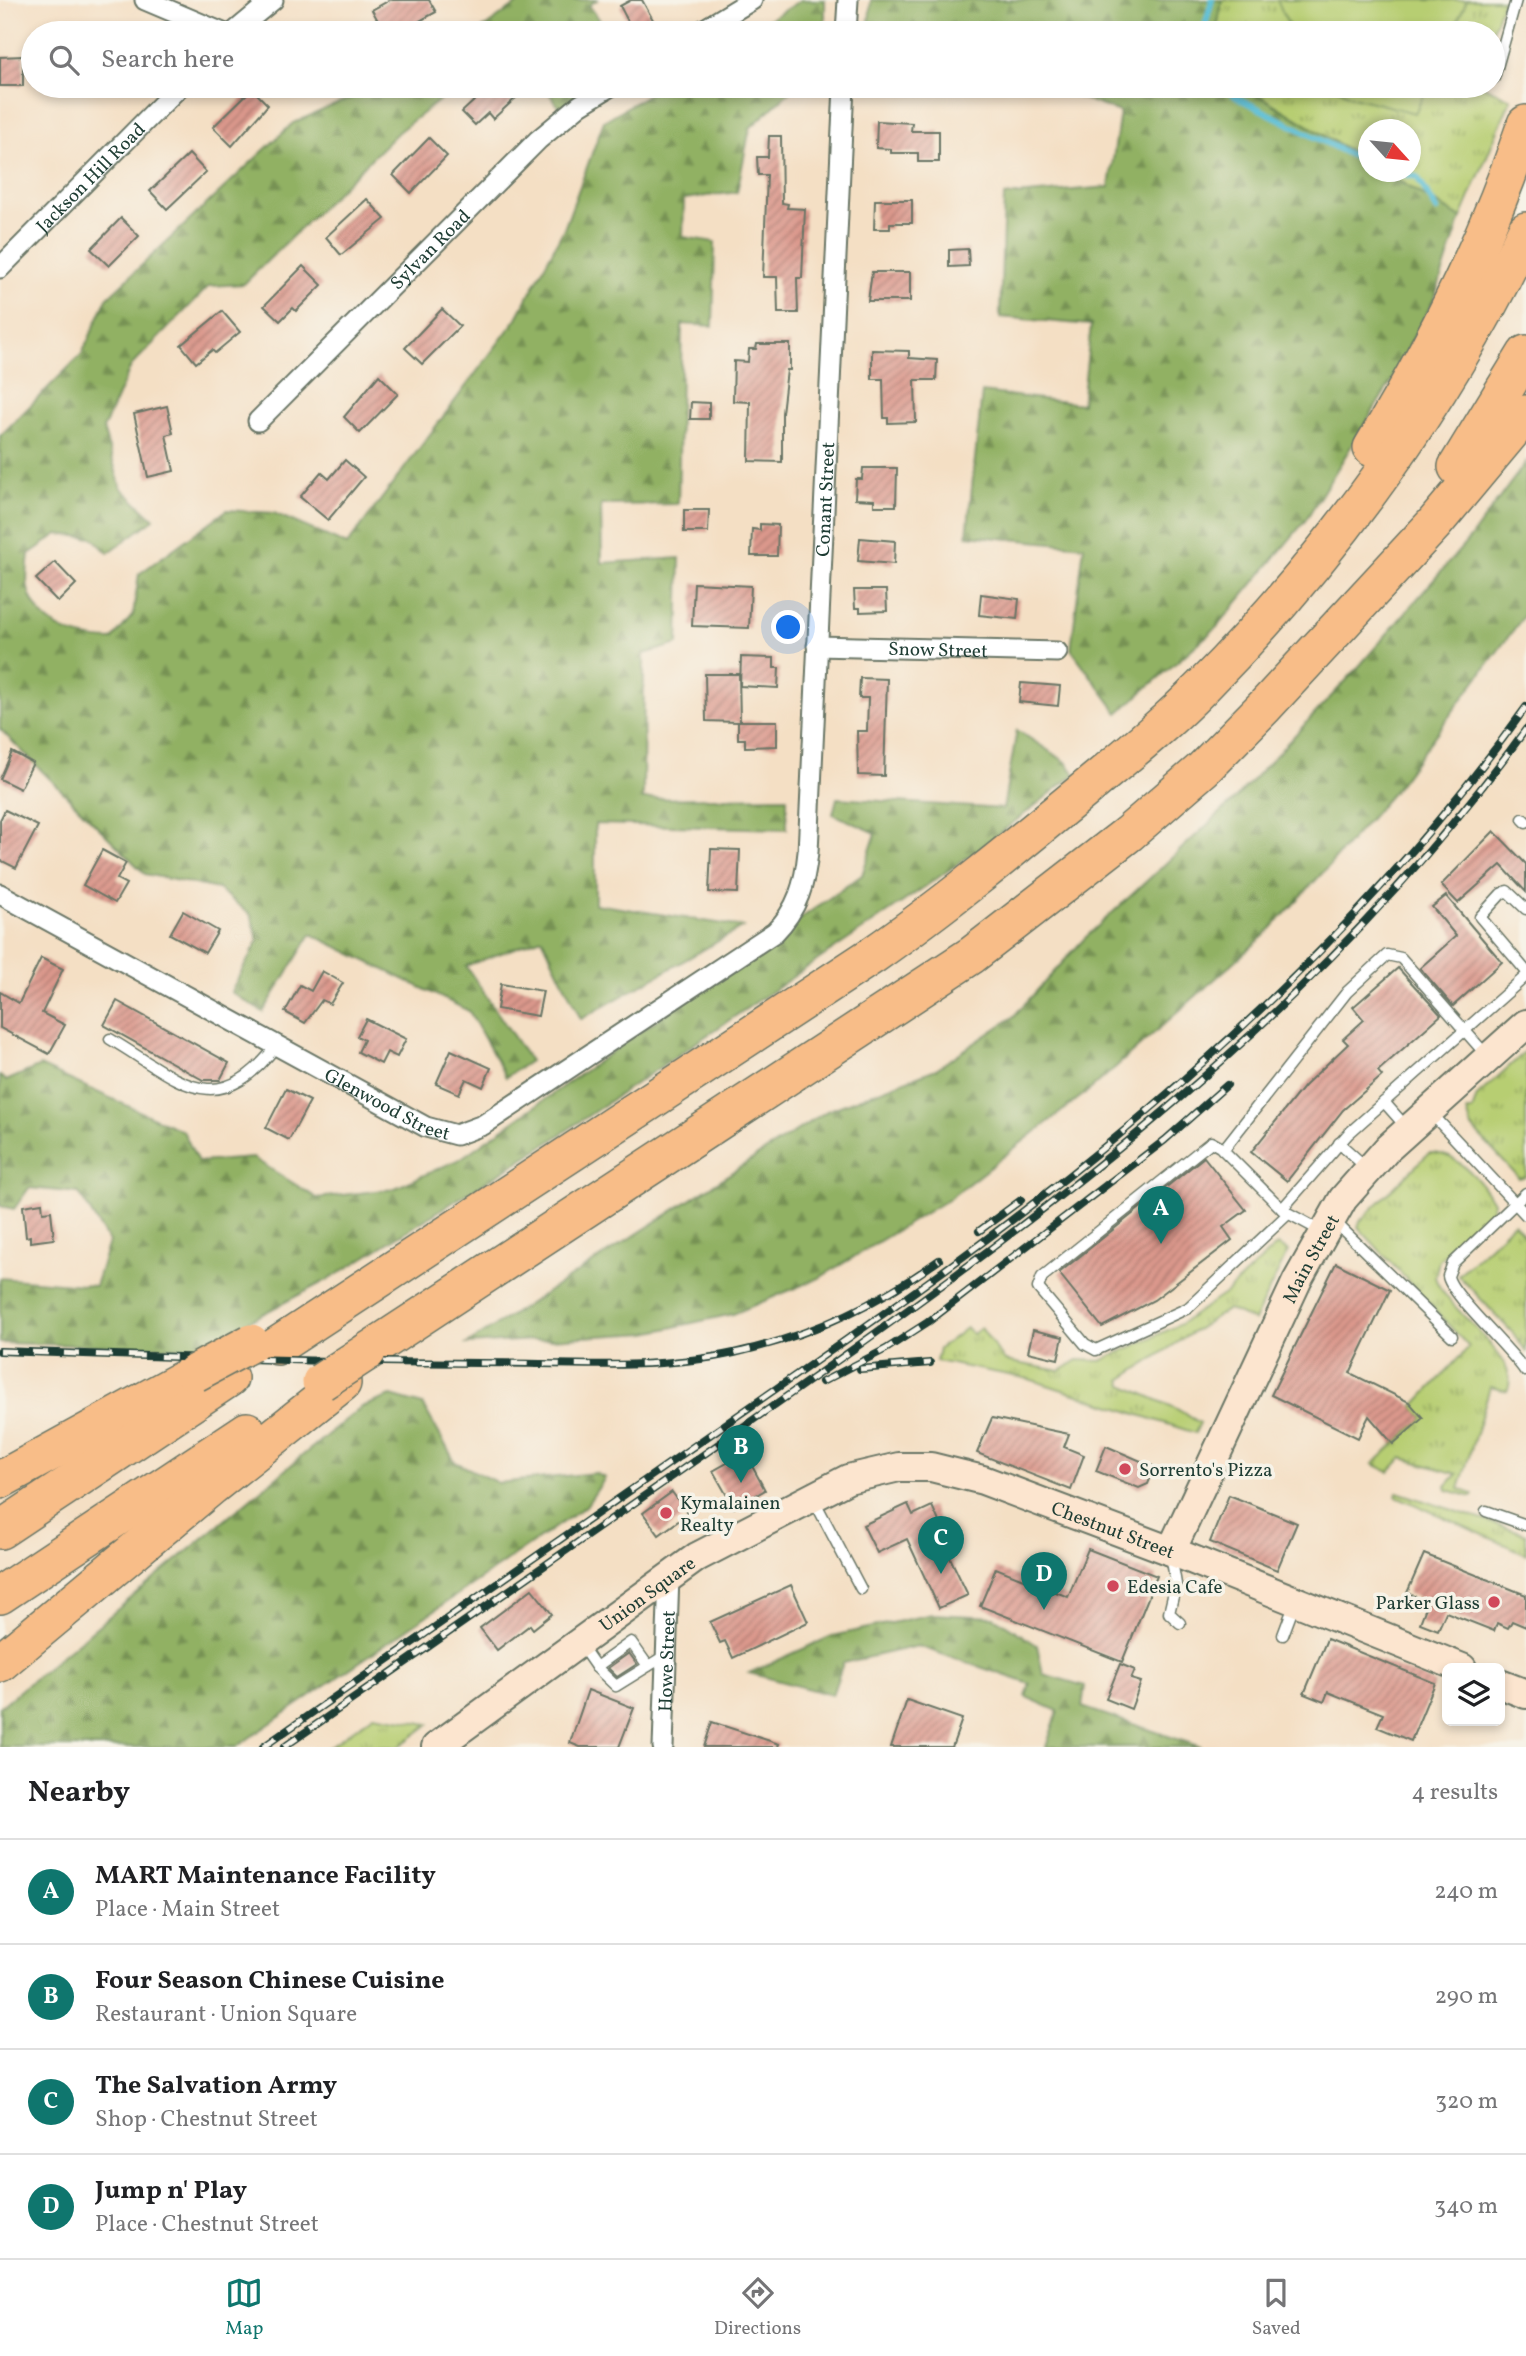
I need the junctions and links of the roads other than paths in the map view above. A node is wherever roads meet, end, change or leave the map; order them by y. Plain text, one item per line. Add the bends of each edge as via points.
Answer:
1 (145, 0) edge
2 (273, 0) edge
3 (752, 0) edge
4 (848, 0) edge
5 (1516, 0) edge
6 (195, 21) edge
7 (248, 21) edge
8 (718, 21) edge
9 (847, 21) edge
10 (1505, 39) edge
11 (168, 98) edge
12 (591, 98) edge
13 (843, 98) edge
14 (1526, 124) edge
15 (1526, 231) edge
16 (0, 268) edge
17 (1526, 354) edge
18 (1526, 414) edge
19 (258, 421) dead end
20 (1341, 622) junction
21 (817, 646) junction
22 (1057, 652) dead end
23 (1215, 673) junction
24 (0, 894) edge
25 (1526, 909) edge
26 (794, 910) joint
27 (1526, 971) edge
28 (1526, 976) edge
29 (1526, 1024) edge
30 (1465, 1031) junction
31 (110, 1039) dead end
32 (278, 1045) junction
33 (1488, 1057) junction
34 (1384, 1102) junction
35 (1418, 1119) junction
36 (1339, 1143) junction
37 (1223, 1150) junction
38 (1368, 1169) junction
39 (1526, 1193) edge
40 (1514, 1203) junction
41 (1285, 1211) junction
42 (1526, 1215) edge
43 (1327, 1225) junction
44 (1452, 1336) dead end
45 (1525, 1371) edge
46 (212, 1376) junction
47 (331, 1383) junction
48 (917, 1466) joint
49 (0, 1480) edge
50 (813, 1496) junction
51 (1486, 1511) dead end
52 (1526, 1525) edge
53 (0, 1530) edge
54 (1171, 1550) junction
55 (669, 1576) junction
56 (861, 1589) dead end
57 (0, 1595) edge
58 (1296, 1601) junction
59 (1180, 1623) dead end
60 (1283, 1635) dead end
61 (579, 1643) junction
62 (666, 1655) junction
63 (0, 1663) edge
64 (1450, 1663) edge
65 (648, 1666) junction
66 (596, 1667) junction
67 (1505, 1686) edge
68 (1526, 1694) edge
69 (436, 1747) edge
70 (663, 1747) edge

1 - 6 street
2 - 7 street
3 - 8 street
4 - 9 street
5 - 10 lane
11 - 16 street, Jackson Hill Road
12 - 19 street, Sylvan Road via 538,140
13 - 21 street, Conant Street
14 - 23 highway via 1476,253 1395,409 1328,516
15 - 23 highway via 1469,337 1371,488 1297,584
17 - 20 highway via 1450,476
18 - 20 highway via 1433,524
20 - 47 highway, bridge via 1203,769 1128,834 972,955 455,1294
21 - 22 street, Snow Street
21 - 26 street, Conant Street via 808,852
23 - 46 highway via 1132,750 956,896 873,955 437,1240
24 - 32 street, Glenwood Street
25 - 27 lane via 1507,891 1480,917
26 - 32 street, Glenwood Street via 763,941 469,1132 448,1134 426,1127
28 - 30 lane
29 - 33 main road, Main Street
30 - 33 lane
30 - 34 lane
30 - 37 lane via 1401,958 1387,955 1347,992
31 - 32 lane via 198,1090 218,1091 243,1079
33 - 35 main road, Main Street
34 - 35 lane
34 - 36 lane
35 - 38 main road, Main Street
35 - 40 lane
36 - 38 lane
36 - 41 lane
37 - 41 lane
37 - 41 lane via 1211,1142 1037,1283 1040,1294 1088,1347 1096,1350 1188,1308
38 - 43 main road, Main Street
39 - 40 lane
40 - 42 lane
40 - 45 lane via 1453,1263 1448,1276 1454,1290
41 - 43 lane
43 - 44 lane
43 - 54 main road, Main Street
46 - 49 highway
46 - 53 highway
47 - 57 highway
47 - 63 highway
48 - 50 main road, Union Square via 870,1471
48 - 54 main road, Chestnut Street via 984,1480
50 - 55 main road, Union Square via 722,1542
50 - 56 lane
51 - 52 lane
54 - 58 main road, Chestnut Street
54 - 59 lane via 1176,1584 1169,1613
55 - 61 main road, Union Square
55 - 62 street, Howe Street
58 - 60 lane
58 - 64 main road, Chestnut Street
61 - 66 lane
61 - 69 main road, Union Square
62 - 65 lane
62 - 70 street, Howe Street
65 - 66 lane via 616,1686
65 - 66 lane via 631,1642
67 - 68 main road

